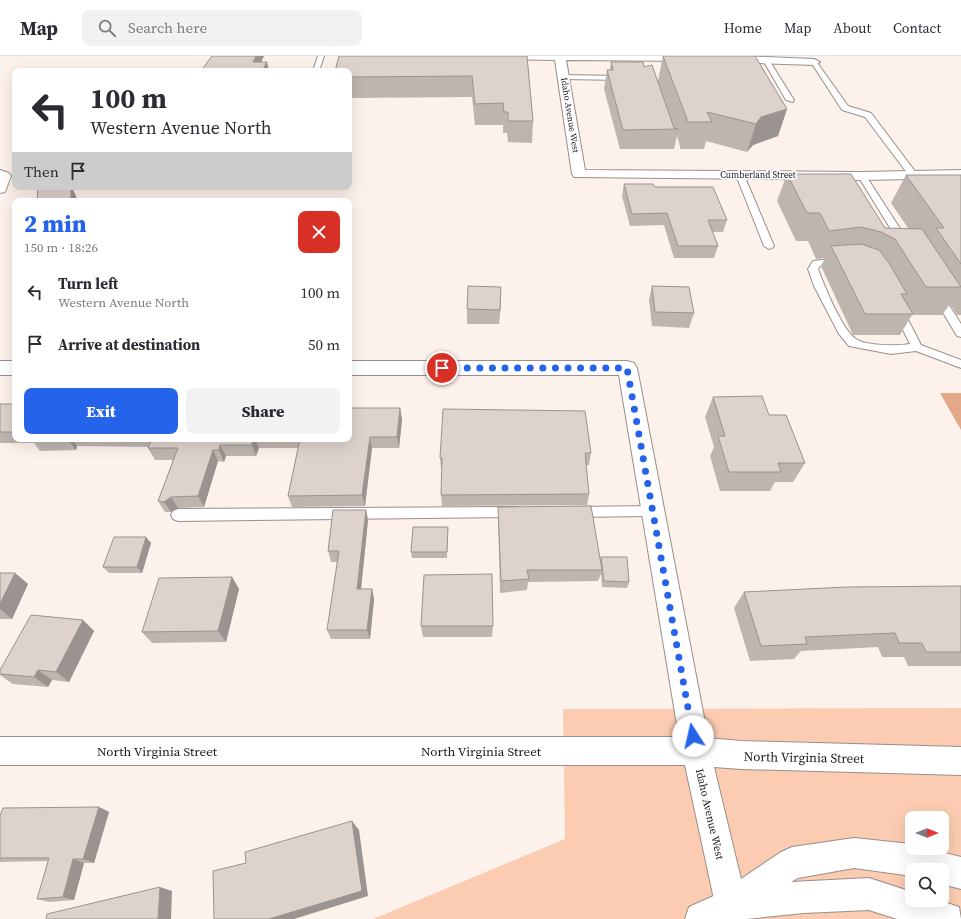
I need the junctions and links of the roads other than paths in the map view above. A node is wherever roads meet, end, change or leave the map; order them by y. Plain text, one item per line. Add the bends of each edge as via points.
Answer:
1 (321, 56) edge
2 (488, 56) edge
3 (560, 56) edge
4 (643, 58) edge
5 (766, 60) junction
6 (814, 62) joint
7 (317, 68) edge
8 (563, 77) junction
9 (630, 78) edge
10 (790, 100) dead end
11 (579, 174) joint
12 (961, 174) edge
13 (740, 175) junction
14 (862, 176) junction
15 (914, 176) junction
16 (769, 246) dead end
17 (912, 254) edge
18 (853, 261) edge
19 (932, 287) edge
20 (895, 304) edge
21 (961, 333) edge
22 (917, 347) junction
23 (961, 364) edge
24 (0, 368) edge
25 (12, 368) edge
26 (352, 368) edge
27 (652, 511) junction
28 (525, 512) edge
29 (565, 512) edge
30 (178, 515) dead end
31 (0, 751) edge
32 (696, 751) junction
33 (961, 761) edge
34 (961, 873) edge
35 (732, 904) junction
36 (701, 919) edge
37 (947, 919) edge

1 - 7 lane
2 - 3 street
3 - 4 street
3 - 8 street, Idaho Avenue West
4 - 5 street
5 - 6 street
5 - 10 lane
6 - 15 lane via 845,108 868,115
8 - 9 lane
8 - 11 street, Idaho Avenue West
11 - 13 street, Cumberland Street
12 - 15 street, Cumberland Street
13 - 14 street, Cumberland Street
13 - 16 lane
14 - 15 street, Cumberland Street
14 - 17 lane
18 - 22 lane via 821,262 816,263 813,269 844,334 853,343 867,346 891,350
19 - 21 lane
20 - 22 lane
22 - 23 lane
24 - 25 street
26 - 27 street, Idaho Avenue West via 627,368
27 - 29 lane
27 - 32 street, Idaho Avenue West
28 - 30 lane
31 - 32 street, North Virginia Street
32 - 33 street, North Virginia Street via 741,756
32 - 35 street, Idaho Avenue West
34 - 35 street via 912,860 854,853 792,863
35 - 36 street
35 - 37 street via 804,896 869,894

